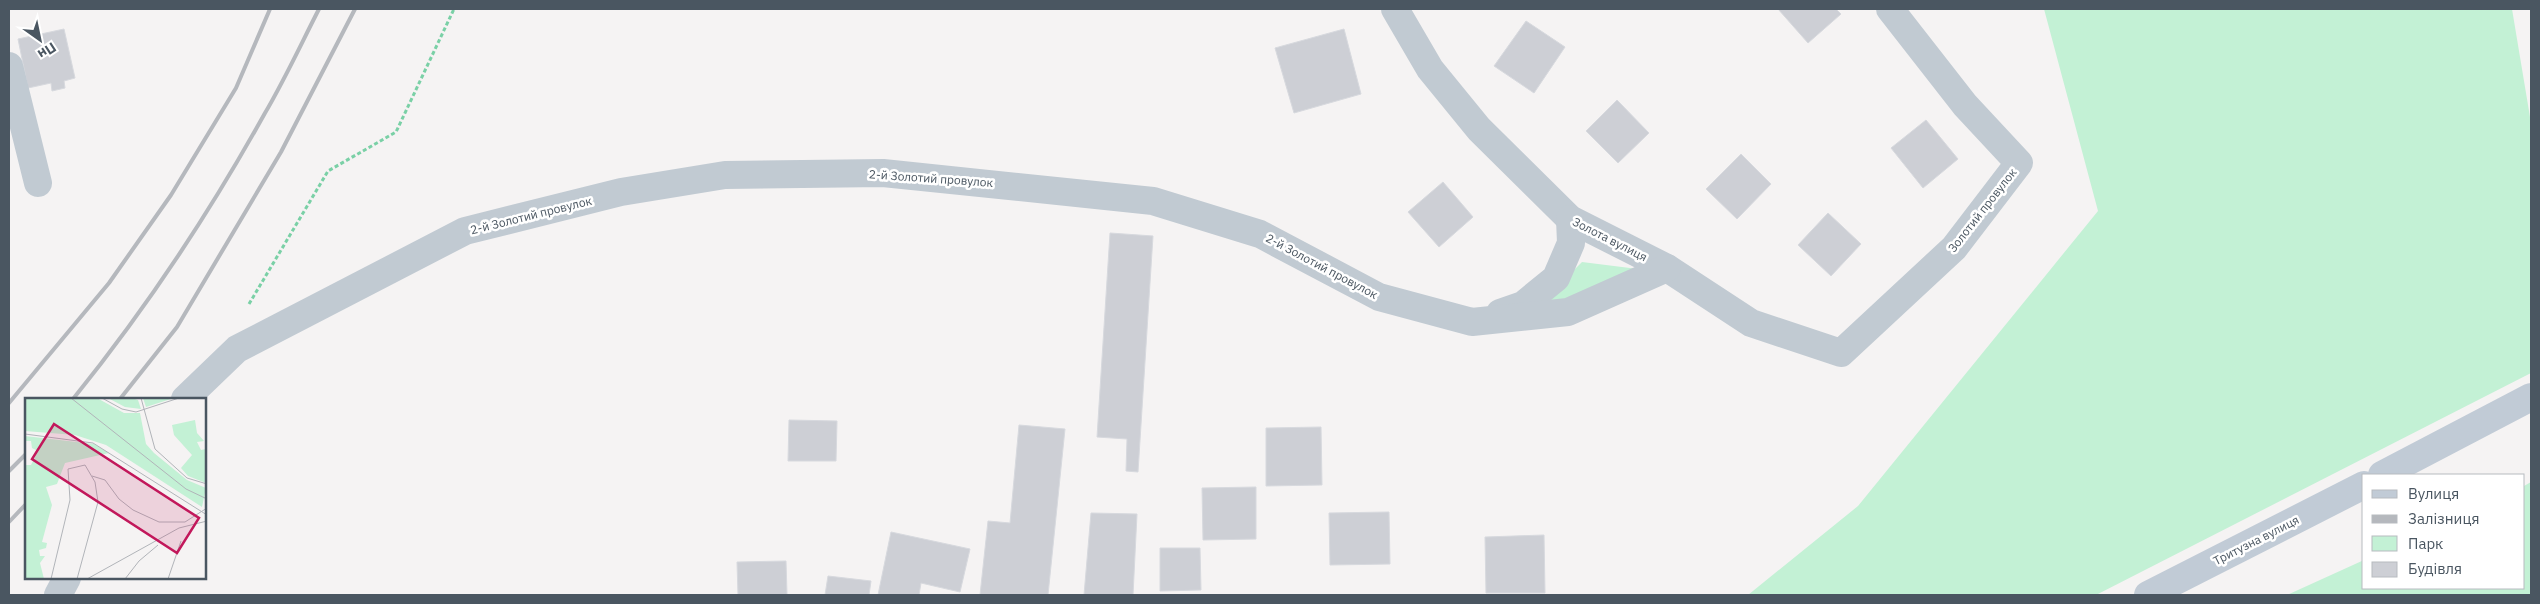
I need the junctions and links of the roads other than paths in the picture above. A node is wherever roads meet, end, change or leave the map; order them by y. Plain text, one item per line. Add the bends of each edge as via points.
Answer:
1 (1395, 9) edge
2 (1890, 9) edge
3 (9, 66) edge
4 (38, 183) dead end
5 (1570, 219) junction
6 (1668, 268) junction
7 (1472, 322) junction
8 (1841, 353) joint
9 (2531, 397) edge
10 (186, 398) edge
11 (2384, 474) edge
12 (2362, 486) edge
13 (66, 579) edge
14 (58, 595) edge
15 (2148, 595) edge

1 - 5 street, Золота вулиця via 1430,69 1479,129
2 - 8 street, Золотий провулок via 1965,105 2020,163 1954,248
3 - 4 street
5 - 6 street, Золота вулиця
5 - 7 street via 1571,243 1556,278 1523,305
6 - 7 street, 2-й Золотий провулок via 1568,312
6 - 8 street, Золота вулиця via 1750,323
7 - 10 street, 2-й Золотий провулок via 1379,297 1260,234 1152,201 883,173 726,175 621,192 465,231 237,349
9 - 11 street
12 - 15 street, Тритузна вулиця
13 - 14 street

